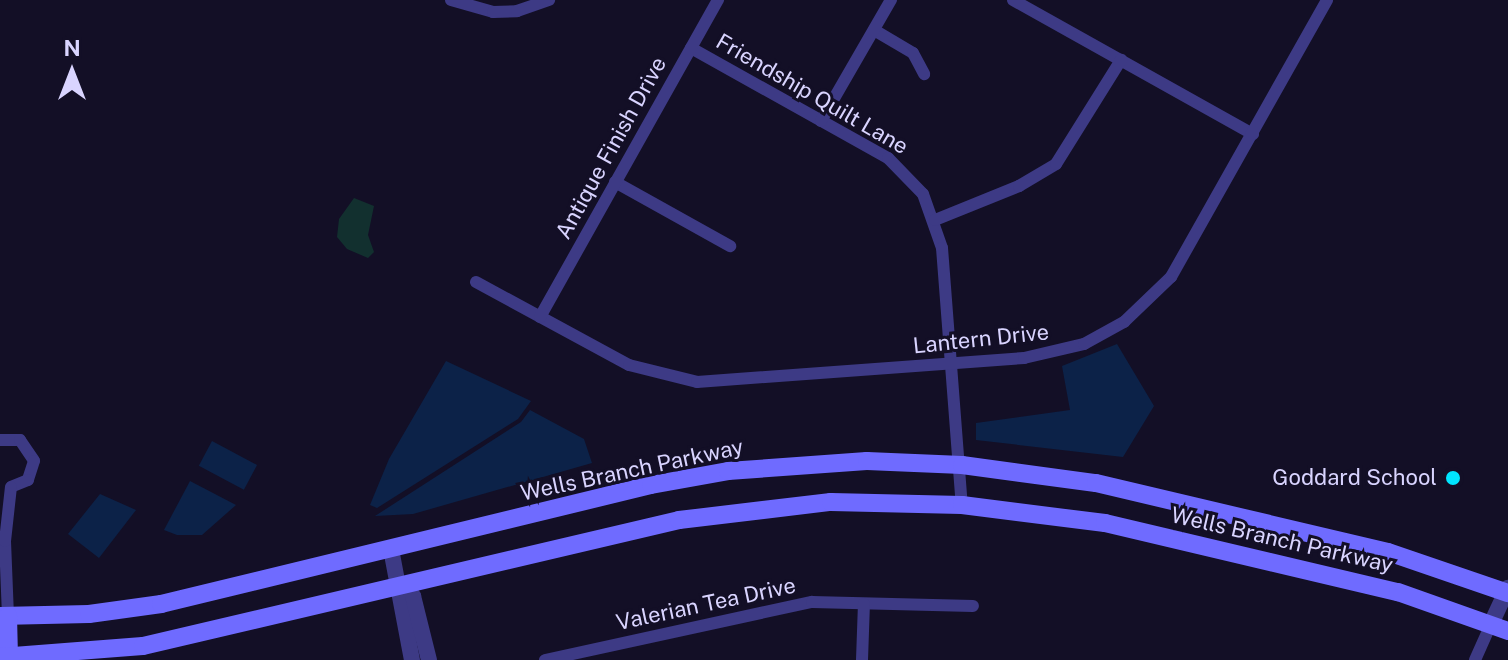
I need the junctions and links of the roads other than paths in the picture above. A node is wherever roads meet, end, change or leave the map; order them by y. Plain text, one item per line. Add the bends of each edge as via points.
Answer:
1 (451, 0) edge
2 (549, 0) edge
3 (718, 0) edge
4 (891, 0) edge
5 (1013, 0) edge
6 (1327, 0) edge
7 (874, 30) junction
8 (691, 48) junction
9 (1121, 60) junction
10 (924, 74) dead end
11 (821, 121) junction
12 (1253, 134) junction
13 (615, 182) junction
14 (935, 220) junction
15 (730, 246) dead end
16 (476, 282) dead end
17 (540, 317) junction
18 (954, 364) junction
19 (0, 440) edge
20 (962, 465) junction
21 (0, 476) edge
22 (11, 487) junction
23 (962, 505) junction
24 (391, 549) junction
25 (401, 586) junction
26 (1507, 591) edge
27 (864, 604) junction
28 (973, 606) dead end
29 (4, 616) edge
30 (1500, 627) edge
31 (4, 657) edge
32 (412, 660) edge
33 (429, 660) edge
34 (545, 660) edge
35 (862, 660) edge
36 (1475, 660) edge

1 - 2 street via 505,12
3 - 8 street, Antique Finish Drive
4 - 7 street
5 - 9 street
6 - 12 street, Lantern Drive
7 - 10 street via 913,53
7 - 11 street
8 - 11 street, Friendship Quilt Lane
8 - 13 street, Antique Finish Drive
9 - 12 street
9 - 14 street via 1056,164 1019,186
11 - 14 street, Friendship Quilt Lane via 903,170
12 - 18 street, Lantern Drive via 1171,277 1124,322 1058,352
13 - 15 street
13 - 17 street, Antique Finish Drive
14 - 18 street, Friendship Quilt Lane
16 - 17 street, Lantern Drive
17 - 18 street, Lantern Drive via 629,365 697,382
18 - 20 street, Friendship Quilt Lane
19 - 22 street via 20,440 34,461 28,480
20 - 23 street, Friendship Quilt Lane
20 - 24 main road, Wells Branch Parkway via 867,461 728,471
20 - 26 main road, Wells Branch Parkway via 1096,483 1388,552
21 - 22 street
22 - 29 street
23 - 25 main road, Wells Branch Parkway via 831,502 749,509 618,533
23 - 30 main road, Wells Branch Parkway via 1105,523 1398,592
24 - 25 street
24 - 29 main road, Wells Branch Parkway via 161,604 89,614
25 - 31 main road, Wells Branch Parkway via 143,646
25 - 32 street via 398,600
25 - 33 street via 413,596
26 - 30 street
27 - 28 street, Valerian Tea Drive
27 - 34 street, Valerian Tea Drive via 776,607
27 - 35 street
29 - 31 main road
30 - 36 street

